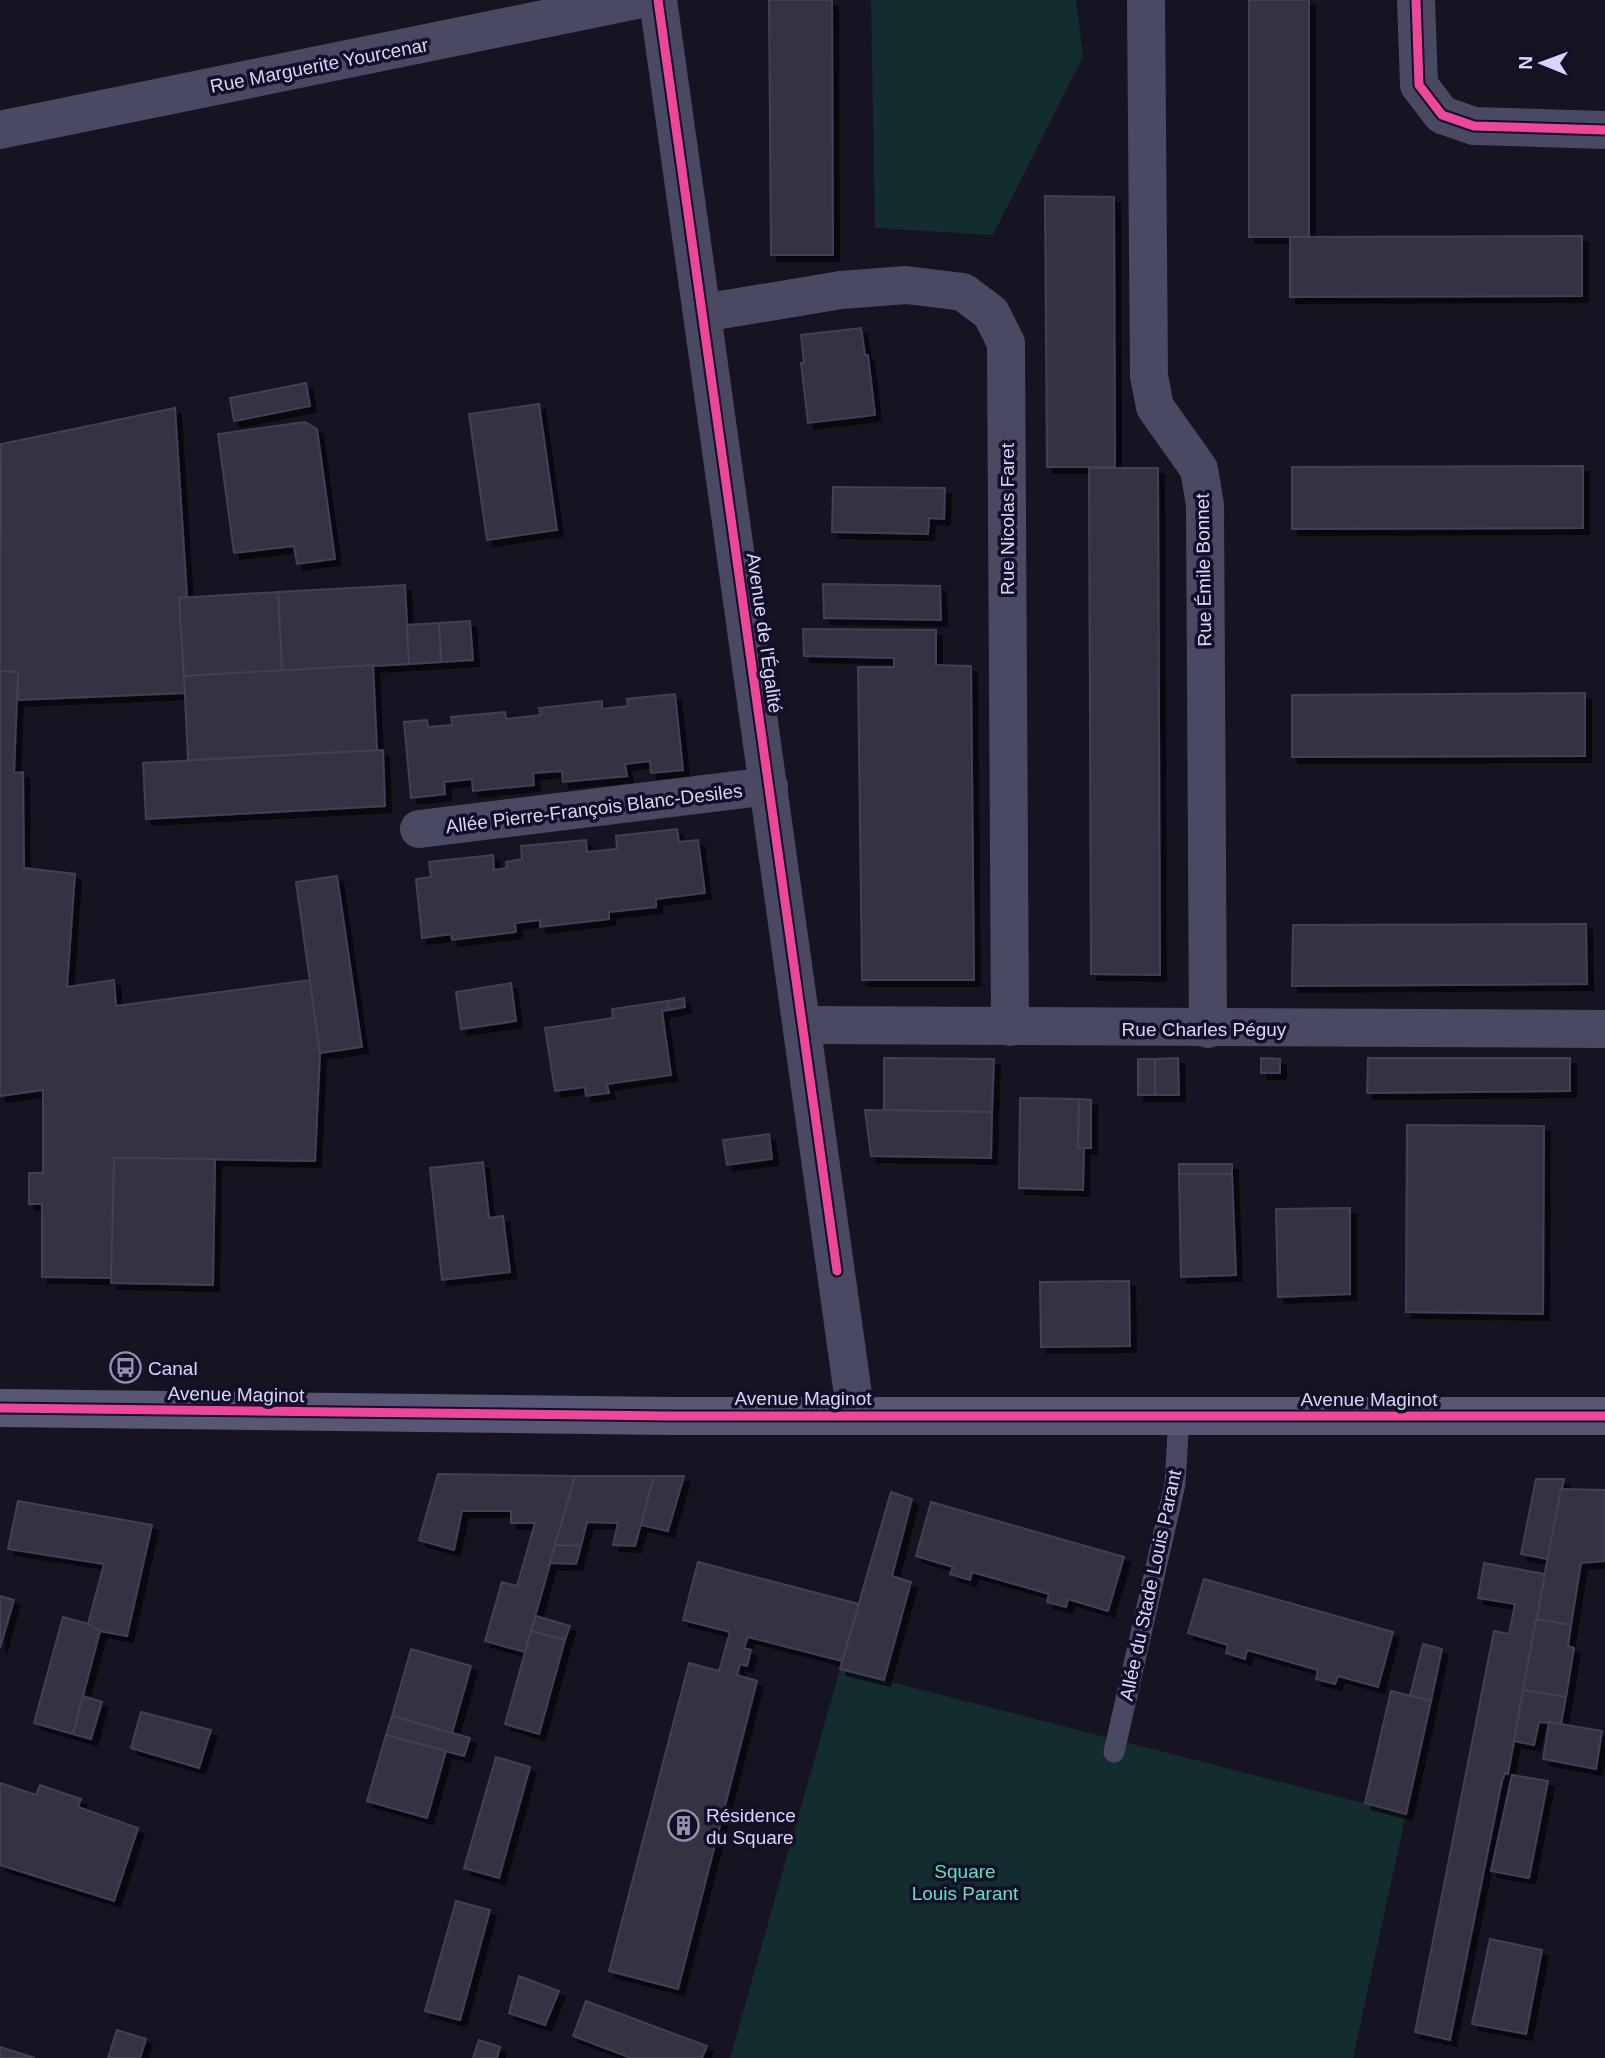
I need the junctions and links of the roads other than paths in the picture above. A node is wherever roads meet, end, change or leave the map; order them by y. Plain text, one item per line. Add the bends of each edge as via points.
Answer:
1 (637, 0) edge
2 (659, 0) edge
3 (1146, 0) edge
4 (1416, 0) edge
5 (0, 130) edge
6 (1605, 130) edge
7 (703, 313) junction
8 (769, 786) junction
9 (419, 829) dead end
10 (802, 1025) junction
11 (1010, 1027) junction
12 (1208, 1029) junction
13 (1605, 1029) edge
14 (0, 1408) edge
15 (856, 1416) junction
16 (1179, 1416) junction
17 (1605, 1416) edge
18 (1114, 1752) dead end

1 - 5 street, Rue Marguerite Yourcenar
2 - 7 street, Avenue de l'Égalité
3 - 12 street, Rue Émile Bonnet via 1149,376 1154,407 1199,469 1205,505
4 - 6 street via 1419,85 1442,115 1474,126
7 - 8 street, Avenue de l'Égalité
7 - 11 street, Rue Nicolas Faret via 842,290 906,285 963,292 991,313 1006,343
8 - 9 street, Allée Pierre-François Blanc-Desiles
8 - 10 street, Avenue de l'Égalité
10 - 11 street, Rue Charles Péguy
10 - 15 street, Avenue de l'Égalité
11 - 12 street, Rue Charles Péguy
12 - 13 street, Rue Charles Péguy
14 - 15 main road, Avenue Maginot
15 - 16 main road, Avenue Maginot
16 - 17 main road, Avenue Maginot
16 - 18 lane, Allée du Stade Louis Parant via 1175,1484

